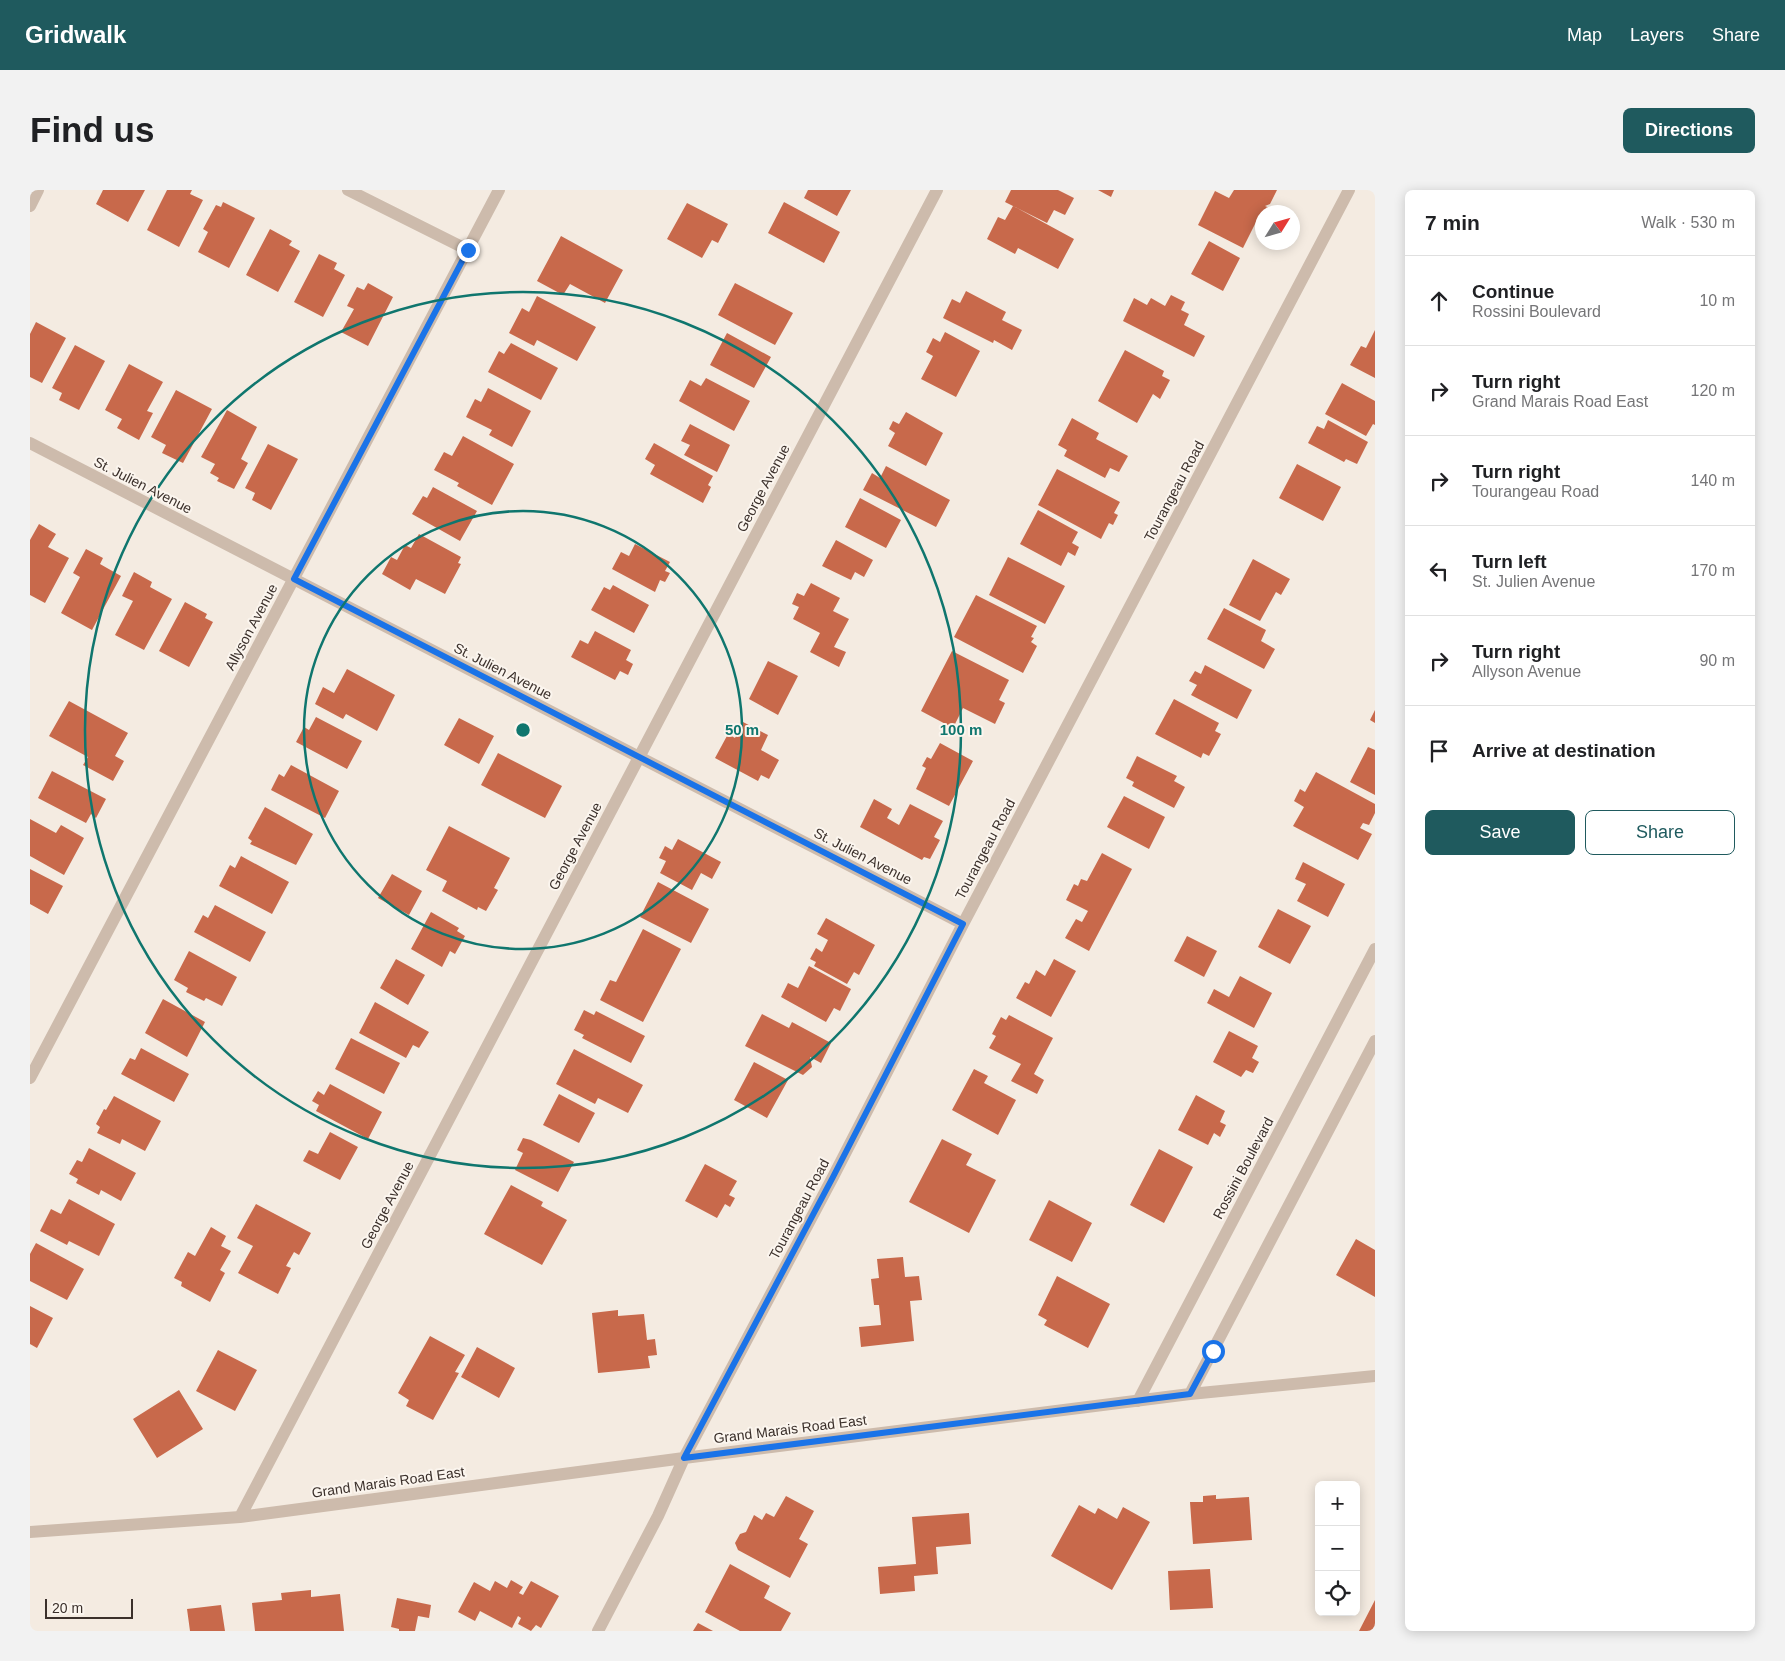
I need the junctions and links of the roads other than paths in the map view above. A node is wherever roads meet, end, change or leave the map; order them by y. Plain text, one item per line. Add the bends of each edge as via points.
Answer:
1 (38, 190) edge
2 (348, 190) edge
3 (499, 190) edge
4 (937, 190) edge
5 (1349, 190) edge
6 (30, 206) edge
7 (468, 250) junction
8 (30, 443) edge
9 (294, 579) junction
10 (639, 757) junction
11 (963, 924) junction
12 (1375, 949) edge
13 (1375, 1040) edge
14 (30, 1078) edge
15 (1375, 1376) edge
16 (1190, 1394) junction
17 (1138, 1401) junction
18 (684, 1458) junction
19 (240, 1517) junction
20 (30, 1532) edge
21 (598, 1631) edge

1 - 6 street
2 - 7 street
3 - 7 street, Allyson Avenue
4 - 10 street, George Avenue
5 - 11 street, Tourangeau Road
7 - 9 street, Allyson Avenue
8 - 9 street, St. Julien Avenue
9 - 10 street, St. Julien Avenue
9 - 14 street, Allyson Avenue
10 - 11 street, St. Julien Avenue
10 - 19 street, George Avenue
11 - 18 street, Tourangeau Road
12 - 17 street, Rossini Boulevard
13 - 16 street
15 - 16 street, Grand Marais Road East
16 - 17 street, Grand Marais Road East
17 - 18 street, Grand Marais Road East
18 - 19 street, Grand Marais Road East
18 - 21 street, Tourangeau Road via 658,1516
19 - 20 street, Grand Marais Road East

